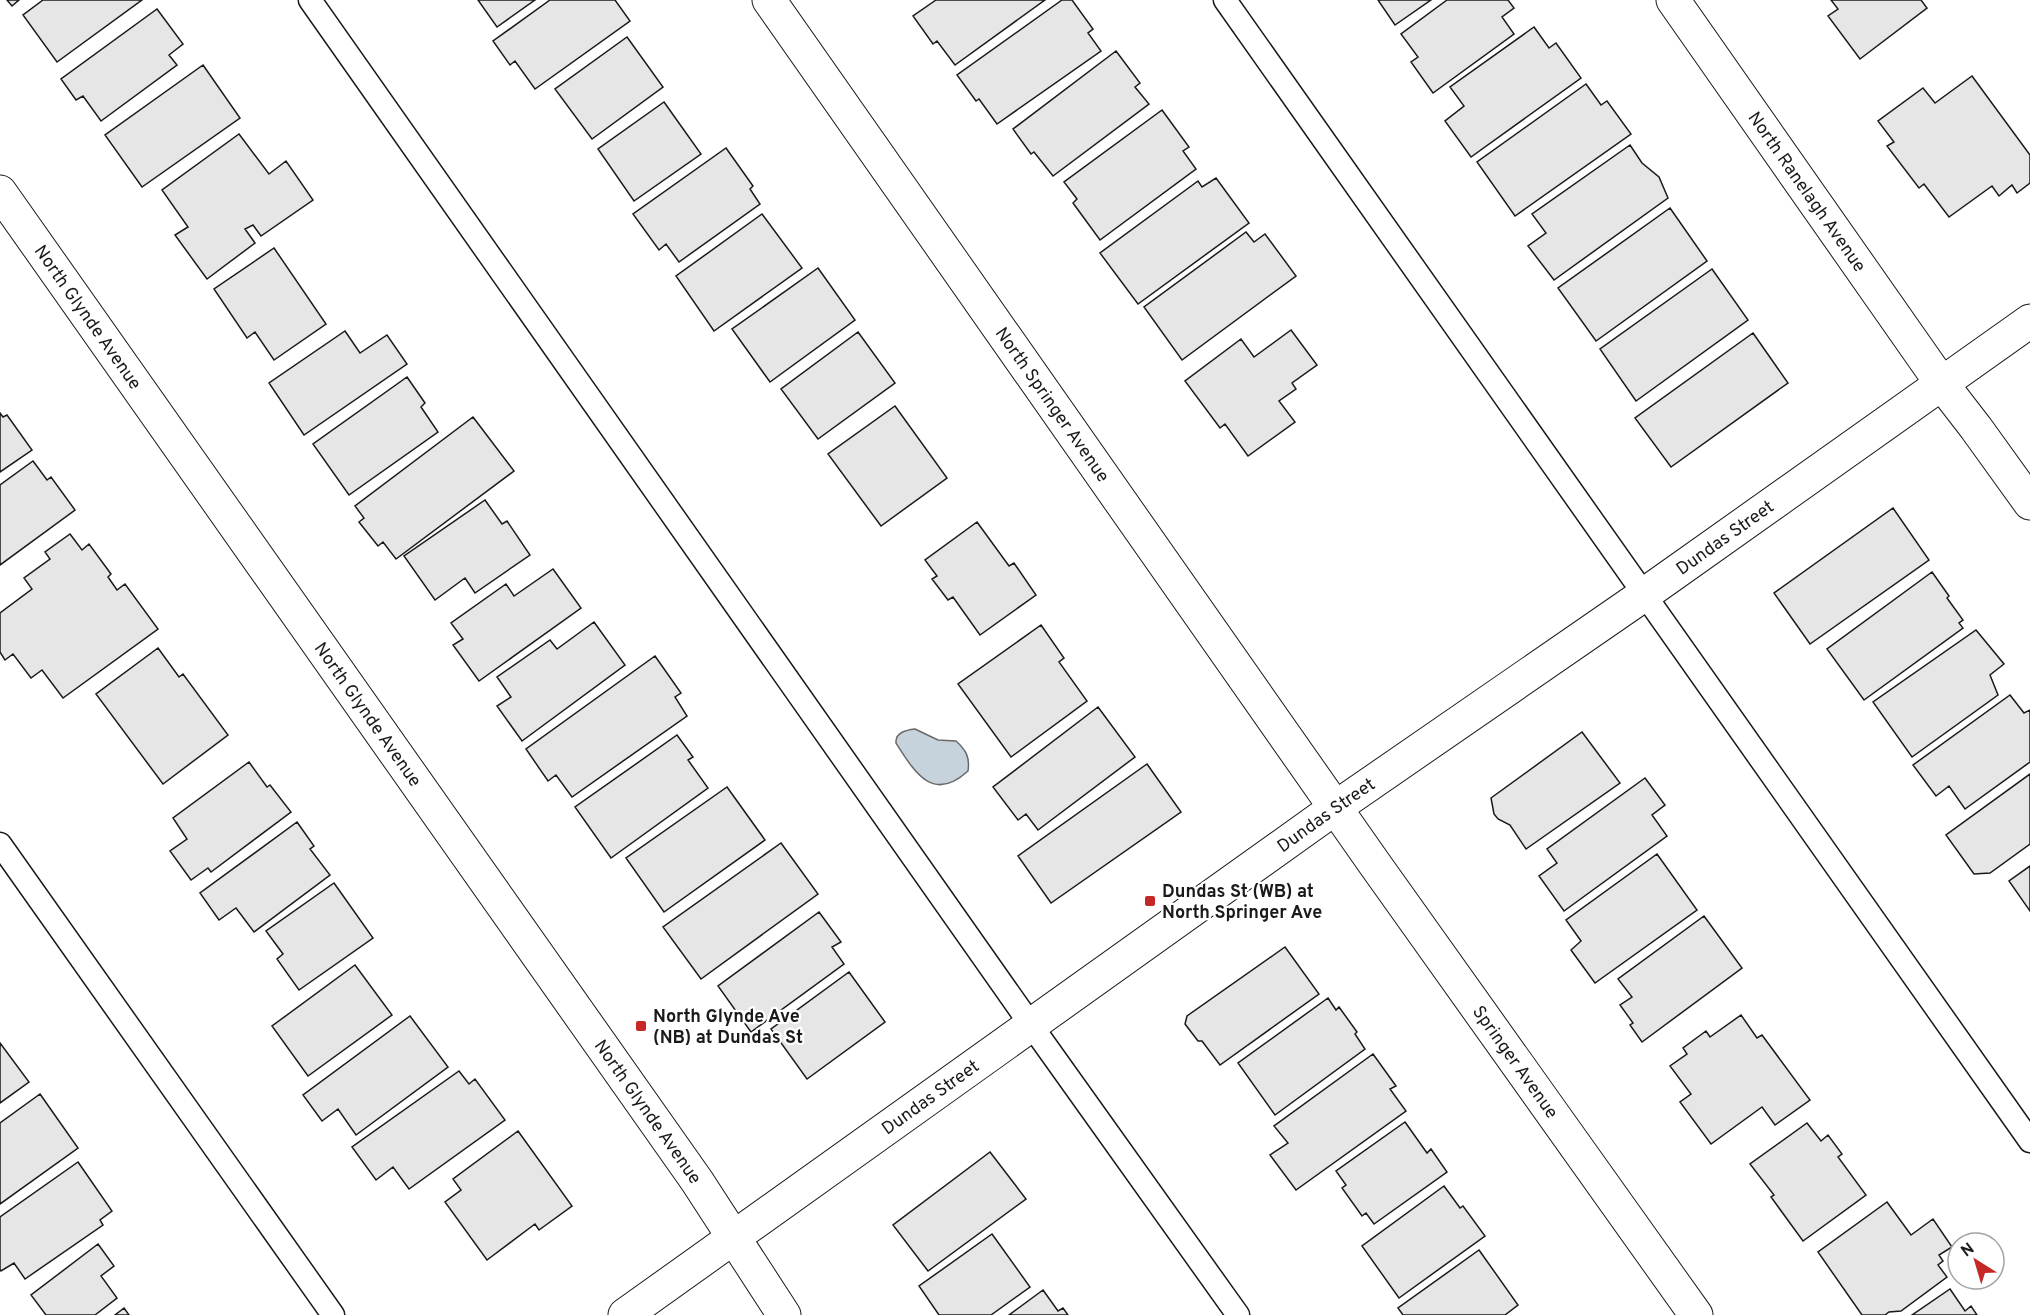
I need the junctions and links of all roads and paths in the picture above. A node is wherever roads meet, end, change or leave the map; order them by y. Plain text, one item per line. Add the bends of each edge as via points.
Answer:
1 (310, 0) edge
2 (769, 0) edge
3 (1225, 0) edge
4 (1673, 0) edge
5 (0, 192) edge
6 (2030, 321) edge
7 (1942, 384) junction
8 (2030, 503) edge
9 (1645, 594) junction
10 (1335, 808) junction
11 (0, 844) edge
12 (1031, 1024) junction
13 (2030, 1141) edge
14 (734, 1238) junction
15 (333, 1315) edge
16 (625, 1315) edge
17 (784, 1315) edge
18 (1238, 1315) edge
19 (1696, 1315) edge

1 - 12 lane
2 - 10 street, North Springer Avenue
3 - 9 lane
4 - 7 street, North Ranelagh Avenue
5 - 14 street, North Glynde Avenue
6 - 7 street, Dundas Street
7 - 8 street, North Ranelagh Avenue
7 - 9 street, Dundas Street
9 - 10 street, Dundas Street
9 - 13 lane
10 - 12 street, Dundas Street
10 - 19 street, Springer Avenue
11 - 15 lane
12 - 14 street, Dundas Street
12 - 18 lane
14 - 16 street, Dundas Street
14 - 17 street, North Glynde Avenue

